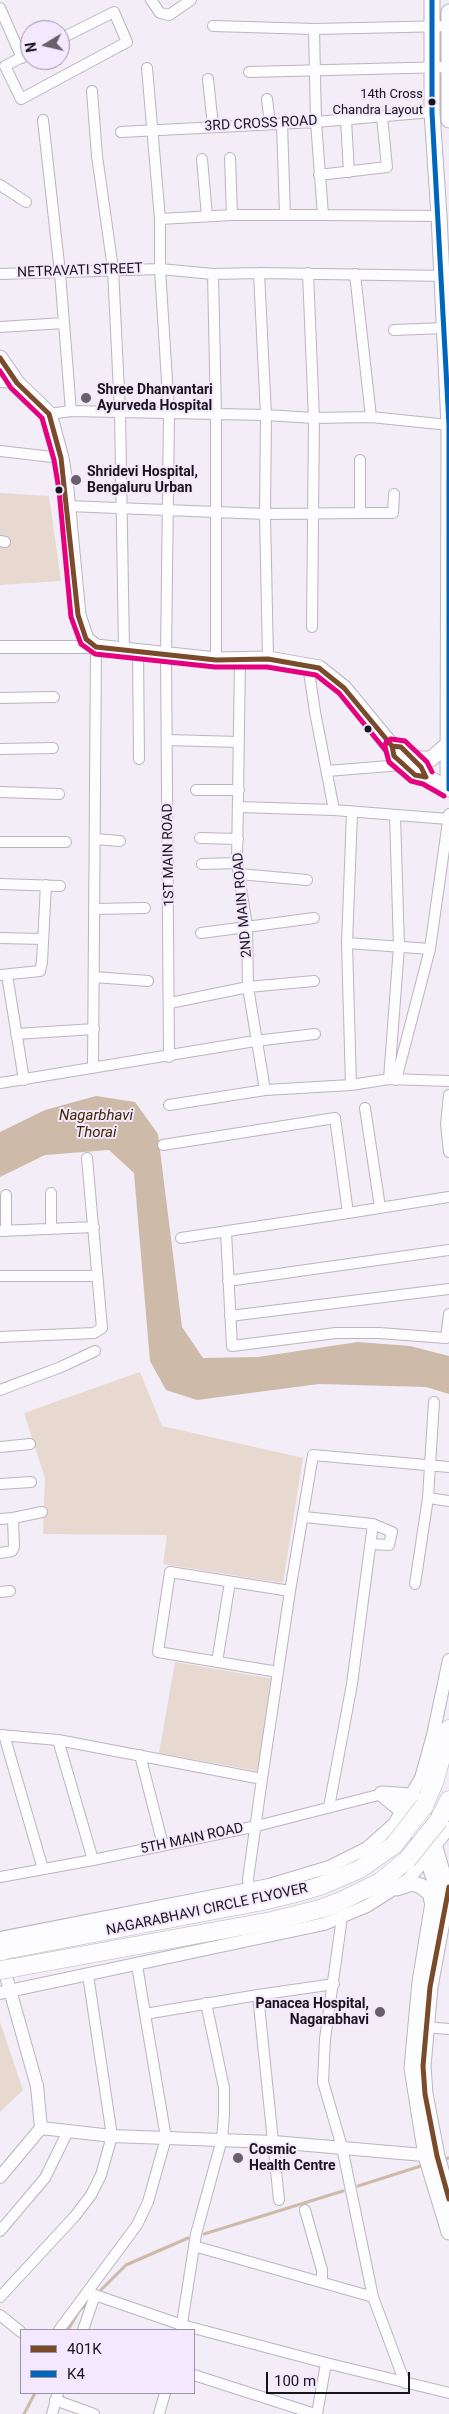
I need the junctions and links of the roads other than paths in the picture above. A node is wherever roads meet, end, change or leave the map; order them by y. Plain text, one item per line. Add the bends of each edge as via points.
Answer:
1 (151, 0) edge
2 (191, 0) edge
3 (432, 0) edge
4 (0, 8) edge
5 (449, 12) edge
6 (213, 26) dead end
7 (449, 26) edge
8 (432, 28) junction
9 (314, 29) junction
10 (70, 34) edge
11 (20, 45) edge
12 (20, 59) edge
13 (448, 67) edge
14 (146, 68) dead end
15 (431, 68) junction
16 (315, 71) junction
17 (248, 72) dead end
18 (208, 79) dead end
19 (92, 92) dead end
20 (267, 99) dead end
21 (432, 112) junction
22 (449, 113) edge
23 (382, 117) junction
24 (43, 120) dead end
25 (346, 120) junction
26 (449, 120) edge
27 (316, 122) junction
28 (270, 124) junction
29 (282, 124) junction
30 (213, 126) junction
31 (151, 129) junction
32 (121, 132) dead end
33 (230, 158) dead end
34 (202, 159) dead end
35 (349, 172) junction
36 (319, 175) junction
37 (0, 185) edge
38 (26, 202) dead end
39 (232, 215) junction
40 (285, 215) junction
41 (323, 215) junction
42 (207, 216) junction
43 (440, 216) junction
44 (160, 219) junction
45 (160, 268) junction
46 (113, 269) junction
47 (259, 272) junction
48 (60, 273) junction
49 (308, 273) junction
50 (0, 274) edge
51 (213, 274) junction
52 (355, 274) junction
53 (446, 276) edge
54 (64, 323) junction
55 (0, 327) edge
56 (444, 328) junction
57 (394, 330) dead end
58 (0, 358) edge
59 (0, 382) edge
60 (17, 383) junction
61 (72, 411) junction
62 (120, 412) junction
63 (169, 413) junction
64 (49, 414) junction
65 (216, 414) junction
66 (266, 415) junction
67 (371, 417) junction
68 (314, 418) junction
69 (449, 425) edge
70 (0, 451) edge
71 (61, 458) junction
72 (360, 460) dead end
73 (394, 494) dead end
74 (68, 506) junction
75 (122, 507) junction
76 (168, 509) junction
77 (216, 512) junction
78 (360, 513) junction
79 (265, 514) junction
80 (314, 514) junction
81 (312, 627) dead end
82 (0, 647) edge
83 (96, 647) junction
84 (131, 649) junction
85 (166, 654) junction
86 (268, 659) junction
87 (216, 660) junction
88 (240, 660) junction
89 (308, 665) junction
90 (54, 697) dead end
91 (0, 698) edge
92 (167, 740) junction
93 (240, 742) junction
94 (448, 744) edge
95 (53, 748) dead end
96 (0, 749) edge
97 (139, 759) dead end
98 (408, 762) junction
99 (327, 771) junction
100 (196, 790) dead end
101 (239, 790) junction
102 (449, 790) edge
103 (0, 792) edge
104 (58, 794) dead end
105 (239, 807) junction
106 (334, 810) junction
107 (352, 813) junction
108 (395, 815) junction
109 (448, 817) edge
110 (200, 838) dead end
111 (95, 839) junction
112 (238, 839) junction
113 (120, 841) dead end
114 (0, 842) edge
115 (66, 842) dead end
116 (238, 863) junction
117 (202, 864) dead end
118 (239, 874) junction
119 (308, 880) dead end
120 (0, 884) edge
121 (46, 885) junction
122 (60, 886) dead end
123 (145, 908) dead end
124 (94, 909) junction
125 (314, 918) dead end
126 (247, 926) junction
127 (201, 933) dead end
128 (0, 938) edge
129 (42, 939) junction
130 (347, 943) junction
131 (399, 947) junction
132 (430, 949) junction
133 (3, 975) edge
134 (94, 977) junction
135 (148, 981) dead end
136 (314, 981) dead end
137 (248, 987) junction
138 (170, 1003) junction
139 (94, 1029) junction
140 (16, 1034) junction
141 (314, 1034) dead end
142 (256, 1041) junction
143 (169, 1057) junction
144 (93, 1068) junction
145 (393, 1079) junction
146 (24, 1080) junction
147 (449, 1081) edge
148 (0, 1084) edge
149 (351, 1085) junction
150 (264, 1090) junction
151 (449, 1095) edge
152 (169, 1105) dead end
153 (365, 1108) dead end
154 (163, 1145) dead end
155 (449, 1152) edge
156 (87, 1158) dead end
157 (51, 1193) dead end
158 (6, 1195) dead end
159 (449, 1197) edge
160 (380, 1207) junction
161 (348, 1213) junction
162 (94, 1227) junction
163 (51, 1229) junction
164 (3, 1231) edge
165 (226, 1232) junction
166 (181, 1238) dead end
167 (449, 1250) edge
168 (0, 1276) edge
169 (97, 1276) junction
170 (228, 1280) junction
171 (449, 1289) edge
172 (449, 1314) edge
173 (230, 1316) junction
174 (0, 1337) edge
175 (95, 1351) dead end
176 (0, 1390) edge
177 (434, 1402) dead end
178 (30, 1444) dead end
179 (0, 1447) edge
180 (428, 1465) junction
181 (449, 1467) edge
182 (31, 1482) dead end
183 (0, 1484) edge
184 (428, 1498) junction
185 (449, 1500) edge
186 (42, 1512) dead end
187 (304, 1517) junction
188 (13, 1518) junction
189 (0, 1519) edge
190 (373, 1524) junction
191 (371, 1544) junction
192 (0, 1552) edge
193 (230, 1582) junction
194 (415, 1584) dead end
195 (290, 1591) junction
196 (449, 1660) edge
197 (217, 1662) junction
198 (278, 1672) junction
199 (449, 1729) edge
200 (2, 1735) edge
201 (58, 1740) junction
202 (140, 1754) junction
203 (262, 1779) junction
204 (382, 1794) junction
205 (449, 1800) edge
206 (418, 1801) junction
207 (329, 1807) junction
208 (403, 1810) junction
209 (444, 1824) edge
210 (257, 1826) junction
211 (163, 1845) junction
212 (431, 1852) junction
213 (93, 1860) junction
214 (43, 1869) junction
215 (0, 1877) edge
216 (250, 1888) junction
217 (397, 1888) junction
218 (443, 1899) edge
219 (342, 1917) junction
220 (2, 1948) edge
221 (138, 1965) junction
222 (6, 1969) edge
223 (88, 1975) junction
224 (334, 1984) junction
225 (5, 1992) edge
226 (258, 1995) junction
227 (206, 2003) junction
228 (145, 2014) junction
229 (425, 2027) junction
230 (449, 2029) edge
231 (41, 2128) junction
232 (68, 2131) junction
233 (112, 2136) junction
234 (166, 2138) junction
235 (222, 2139) junction
236 (274, 2142) junction
237 (342, 2147) junction
238 (438, 2159) edge
239 (0, 2177) edge
240 (449, 2199) edge
241 (279, 2200) dead end
242 (304, 2210) dead end
243 (0, 2231) edge
244 (449, 2232) edge
245 (194, 2246) junction
246 (322, 2282) junction
247 (0, 2297) edge
248 (373, 2297) junction
249 (0, 2315) edge
250 (181, 2328) edge
251 (60, 2329) edge
252 (83, 2329) edge
253 (20, 2331) edge
254 (195, 2331) edge
255 (326, 2363) junction
256 (195, 2375) edge
257 (405, 2383) junction
258 (449, 2393) edge
259 (165, 2394) edge
260 (57, 2396) edge
261 (52, 2414) edge
262 (94, 2414) edge
263 (159, 2414) edge
264 (316, 2414) edge

1 - 2 street via 160,13 169,15
3 - 8 main road
4 - 11 street
5 - 7 main road
6 - 9 street
7 - 8 street
7 - 13 main road
8 - 9 street
8 - 15 main road
9 - 16 street
10 - 12 street via 114,12 128,42 21,99 5,66
13 - 15 street
13 - 22 main road
14 - 31 street, 1ST MAIN ROAD
15 - 16 street
15 - 21 main road
16 - 17 street
16 - 27 street
18 - 30 street
19 - 46 street
20 - 28 street
21 - 22 main road
21 - 23 street, 3RD CROSS ROAD
21 - 43 main road
22 - 26 main road
23 - 25 street, 3RD CROSS ROAD
23 - 35 street via 387,167
24 - 48 street
25 - 27 street, 3RD CROSS ROAD
25 - 35 street
27 - 29 street, 3RD CROSS ROAD
27 - 36 street
28 - 29 street, 3RD CROSS ROAD
28 - 30 street, 3RD CROSS ROAD
29 - 40 street
30 - 31 street, 3RD CROSS ROAD
31 - 32 street, 3RD CROSS ROAD
31 - 44 street, 1ST MAIN ROAD
33 - 39 street
34 - 42 street
35 - 36 street
36 - 41 street
37 - 38 street
39 - 40 street
39 - 42 street
40 - 41 street
41 - 43 street
42 - 44 street
43 - 53 main road
44 - 45 street, 1ST MAIN ROAD
45 - 46 street, NETRAVATI STREET
45 - 51 street, NETRAVATI STREET
45 - 63 street, 1ST MAIN ROAD
46 - 48 street, NETRAVATI STREET
46 - 62 street
47 - 49 street, NETRAVATI STREET
47 - 51 street, NETRAVATI STREET
47 - 66 street
48 - 50 street, NETRAVATI STREET
48 - 54 street
49 - 52 street, NETRAVATI STREET
49 - 68 street
51 - 65 street
52 - 53 street, NETRAVATI STREET
52 - 67 street
53 - 56 main road
54 - 55 street
54 - 61 street
56 - 57 street
56 - 69 main road
58 - 60 main road
59 - 60 street
60 - 64 main road
61 - 62 street
61 - 64 street
62 - 63 street
62 - 75 street
63 - 65 street
63 - 76 street, 1ST MAIN ROAD
64 - 71 main road
65 - 66 street
65 - 77 street
66 - 68 street
66 - 79 street
67 - 68 street
67 - 69 street
68 - 80 street
69 - 94 main road
70 - 71 street
71 - 74 main road
72 - 78 street
73 - 78 street via 394,513
74 - 75 street
74 - 83 main road via 78,615 86,639
75 - 76 street
75 - 84 street
76 - 77 street
76 - 85 street, 1ST MAIN ROAD
77 - 79 street
77 - 87 street
78 - 80 street
79 - 80 street
79 - 86 street
80 - 81 street
82 - 83 street
83 - 84 main road
83 - 111 street
84 - 85 main road
84 - 97 street
85 - 87 main road
85 - 92 street, 1ST MAIN ROAD
86 - 88 main road
86 - 89 main road
87 - 88 main road
88 - 93 street, 2ND MAIN ROAD
89 - 98 main road via 326,672 344,688 392,746 394,756
89 - 99 street
90 - 91 street
92 - 93 street
92 - 138 street, 1ST MAIN ROAD
93 - 101 street, 2ND MAIN ROAD
94 - 98 main road via 431,759
94 - 102 main road
95 - 96 street
98 - 99 street
98 - 102 main road via 415,775 426,777
99 - 106 street
100 - 101 street
101 - 105 street, 2ND MAIN ROAD
103 - 104 street
105 - 106 street
105 - 112 street, 2ND MAIN ROAD
106 - 107 street
107 - 108 street
107 - 130 street
108 - 109 street
108 - 131 street
109 - 132 street
110 - 112 street
111 - 113 street
111 - 124 street
112 - 116 street, 2ND MAIN ROAD
114 - 115 street
116 - 117 street
116 - 118 street, 2ND MAIN ROAD
118 - 119 street
118 - 126 street, 2ND MAIN ROAD
120 - 121 street
121 - 122 street
121 - 129 street
123 - 124 street
124 - 134 street
125 - 126 street
126 - 127 street
126 - 137 street, 2ND MAIN ROAD
128 - 129 street
129 - 133 street via 40,971
130 - 131 street
130 - 149 street
131 - 132 street
131 - 145 street
132 - 145 street
133 - 140 street
134 - 135 street
134 - 139 street
136 - 137 street
137 - 138 street
137 - 142 street, 2ND MAIN ROAD
138 - 143 street, 1ST MAIN ROAD
139 - 140 street
139 - 144 street
140 - 146 street
141 - 142 street
142 - 143 street
142 - 150 street, 2ND MAIN ROAD
143 - 144 street
144 - 146 street
145 - 147 street
145 - 149 street
146 - 148 street
149 - 150 street
150 - 152 street
151 - 155 street via 446,1124
153 - 160 street
154 - 161 street via 335,1118
156 - 162 street
157 - 163 street
158 - 164 street
159 - 160 street
160 - 161 street
161 - 165 street
162 - 163 street
162 - 169 street
163 - 164 street
165 - 166 street
165 - 170 street
167 - 170 street
168 - 169 street
169 - 174 street via 102,1328 94,1333
170 - 173 street
171 - 173 street
172 - 173 street via 446,1338 336,1332 232,1346
175 - 176 street
177 - 180 street
178 - 179 street
180 - 181 street
180 - 184 street
180 - 187 street via 313,1456
182 - 183 street
184 - 185 street
184 - 194 street
186 - 188 street
187 - 190 street
187 - 195 street
188 - 189 street
188 - 192 street via 14,1548
190 - 191 street
190 - 191 street via 392,1532 389,1545
191 - 207 street via 352,1684
193 - 195 street
193 - 197 street
193 - 197 street via 170,1572 158,1652
195 - 198 street
196 - 206 street
197 - 198 street
198 - 203 street
199 - 206 highway, NAGARABHAVI CIRCLE FLYOVER via 436,1780
200 - 201 street
200 - 214 street
201 - 202 street
201 - 213 street
202 - 203 street
202 - 211 street
203 - 210 street
204 - 206 main road
204 - 207 street, 5TH MAIN ROAD
204 - 208 main road
205 - 209 highway, NAGARABHAVI CIRCLE FLYOVER
206 - 208 street
206 - 212 main road via 426,1820
206 - 220 highway, NAGARABHAVI CIRCLE FLYOVER, bridge via 394,1845 360,1870 313,1888 263,1901
207 - 210 street, 5TH MAIN ROAD
208 - 212 main road
208 - 216 street via 381,1836 349,1859 303,1876
209 - 212 street
209 - 222 highway, NAGARABHAVI CIRCLE FLYOVER, bridge via 380,1882 320,1909
210 - 211 street, 5TH MAIN ROAD
210 - 216 street via 248,1879
211 - 213 street, 5TH MAIN ROAD
212 - 217 street via 409,1879
212 - 218 main road via 445,1882
213 - 214 street, 5TH MAIN ROAD
214 - 215 street, 5TH MAIN ROAD
216 - 220 street
217 - 218 main road via 412,1883 424,1887 431,1896
217 - 219 street
218 - 229 main road
218 - 238 main road via 420,1982 412,2068
219 - 221 street via 299,1931
219 - 224 street
220 - 225 street
221 - 223 street
221 - 228 street
223 - 225 street
223 - 233 street
224 - 226 street
224 - 237 street via 325,2039 323,2082
225 - 231 street via 38,2086
226 - 227 street
226 - 236 street
227 - 228 street
227 - 235 street via 224,2088
228 - 234 street
229 - 230 street
229 - 238 main road via 425,2094
231 - 232 street
231 - 239 street
232 - 233 street
232 - 243 street via 45,2178
233 - 234 street
233 - 247 street via 101,2175 91,2195
234 - 235 street
234 - 251 street via 148,2202 137,2225
235 - 236 street
235 - 245 street
236 - 237 street
236 - 241 street
237 - 238 street
237 - 248 street
238 - 240 main road
238 - 244 main road
242 - 246 street via 322,2270
245 - 246 street
245 - 250 street
246 - 248 street
248 - 257 street
249 - 253 street
250 - 252 street via 95,2296
254 - 255 street
255 - 257 street
255 - 264 street
256 - 264 street
257 - 258 street
259 - 263 street
260 - 261 street
260 - 262 street

